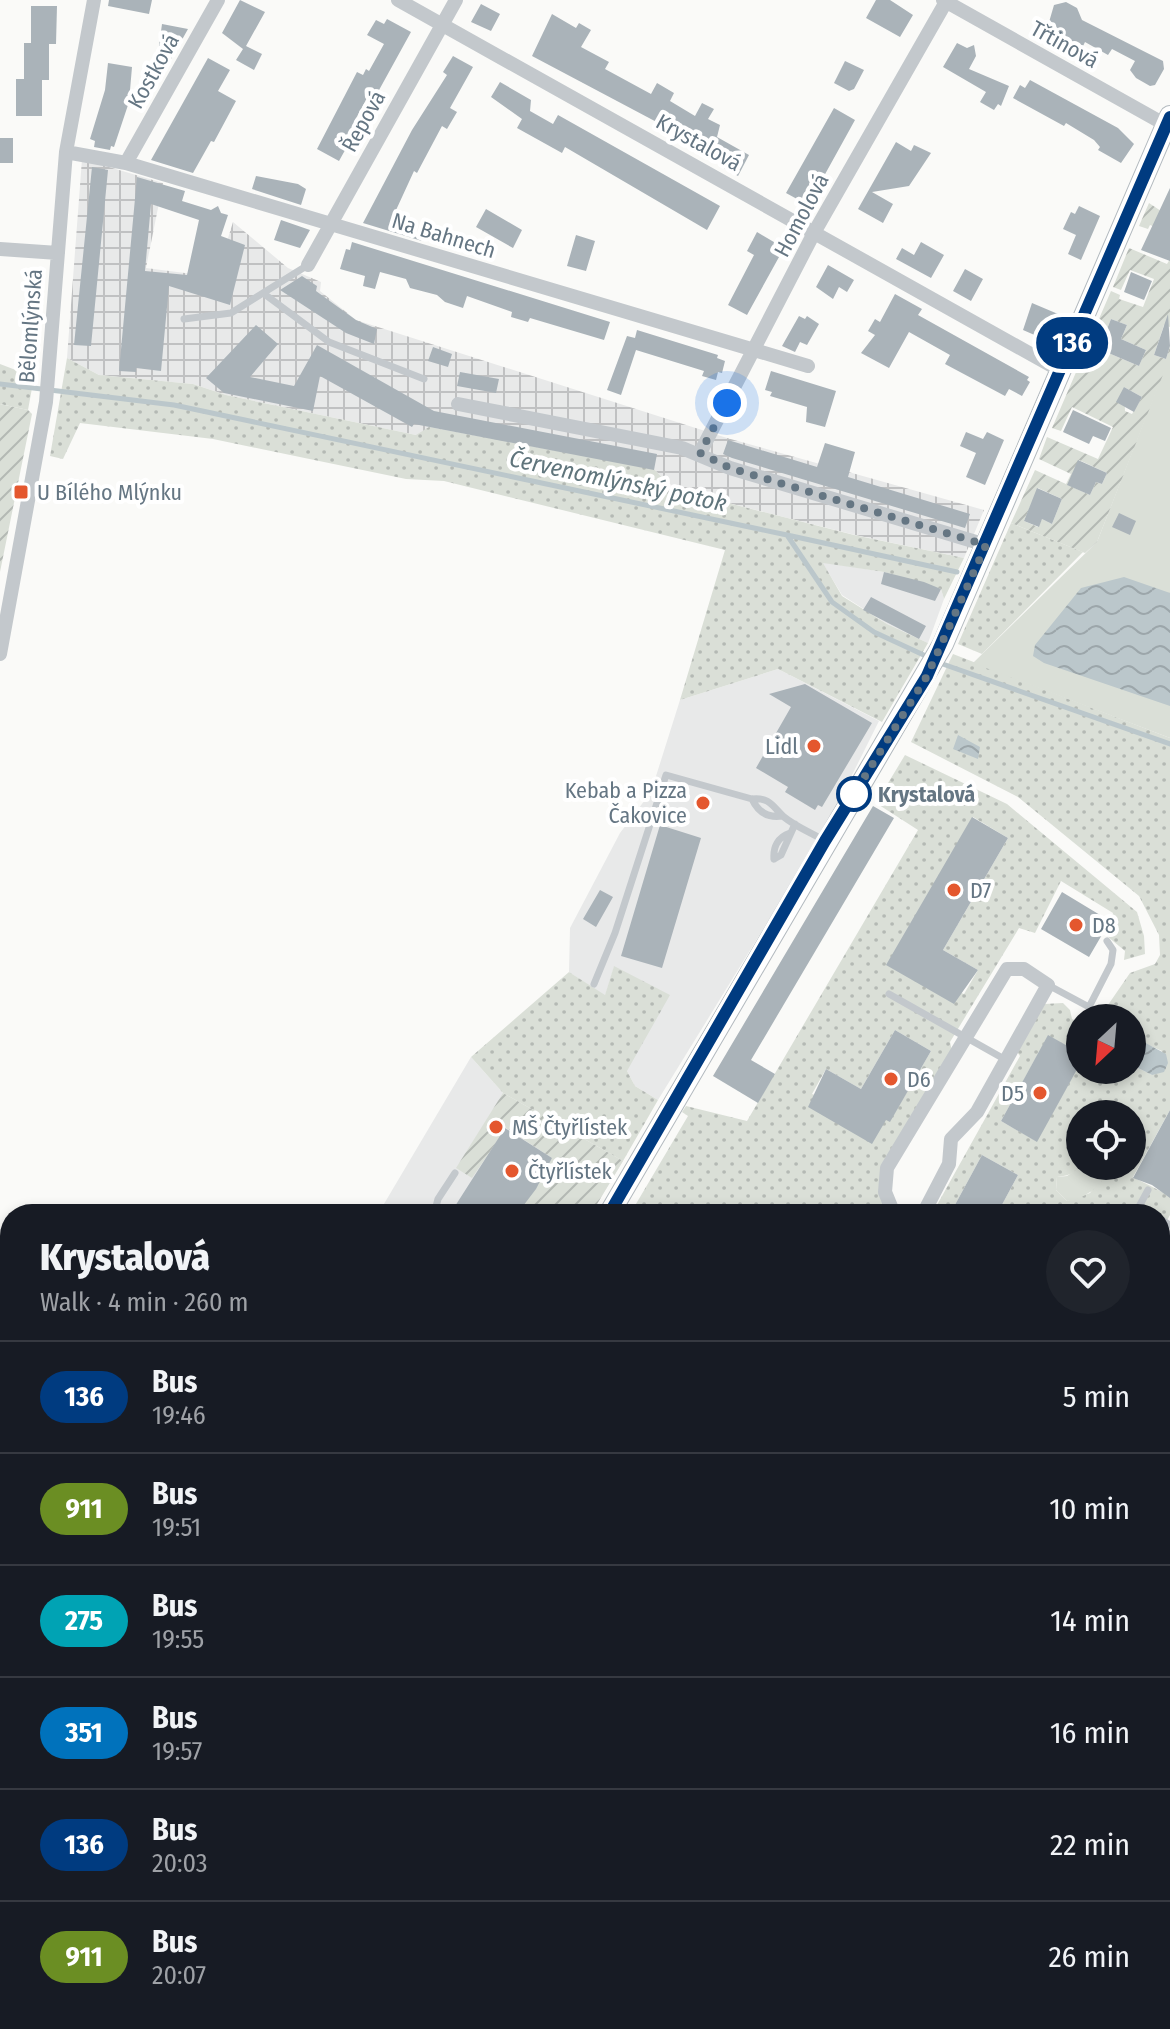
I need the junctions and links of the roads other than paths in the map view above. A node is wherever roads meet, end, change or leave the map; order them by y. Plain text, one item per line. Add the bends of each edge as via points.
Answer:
1 (94, 0) edge
2 (218, 0) edge
3 (398, 0) edge
4 (456, 0) edge
5 (945, 1) edge
6 (442, 24) junction
7 (1168, 121) edge
8 (66, 152) junction
9 (126, 163) junction
10 (330, 224) junction
11 (815, 231) junction
12 (0, 249) edge
13 (58, 253) junction
14 (308, 265) joint
15 (263, 293) junction
16 (184, 319) dead end
17 (755, 352) junction
18 (808, 366) dead end
19 (1061, 371) junction
20 (424, 379) dead end
21 (458, 404) dead end
22 (700, 453) junction
23 (986, 545) junction
24 (0, 654) edge
25 (795, 824) junction
26 (790, 833) dead end
27 (825, 841) junction
28 (1107, 941) dead end
29 (594, 984) dead end
30 (1048, 985) junction
31 (889, 994) dead end
32 (966, 1037) junction
33 (1006, 1060) junction
34 (455, 1173) dead end
35 (1148, 1190) dead end
36 (437, 1204) edge
37 (615, 1204) edge
38 (890, 1204) edge
39 (928, 1204) edge
40 (1141, 1204) edge

1 - 8 street, Bělomlýnská
2 - 9 street, Kostková
3 - 6 street, Krystalová
4 - 6 street, Řepová
5 - 7 street, Třtinová
5 - 11 street, Homolová
6 - 10 street, Řepová
6 - 11 street, Krystalová
7 - 19 street
8 - 9 street, Na Bahnech
8 - 13 street, Bělomlýnská
9 - 10 street, Na Bahnech
10 - 14 street, Řepová
10 - 17 street, Na Bahnech
11 - 17 street, Homolová
11 - 19 street, Krystalová
12 - 13 street
13 - 24 street, Bělomlýnská via 46,402
14 - 15 lane
15 - 16 lane via 231,313
15 - 20 lane via 329,342
17 - 18 street, Na Bahnech
17 - 22 street, Homolová
19 - 23 street
21 - 22 street
22 - 23 street via 730,468
23 - 27 street via 927,676
25 - 26 lane
25 - 27 lane
25 - 29 lane via 772,817 752,799 666,775
27 - 37 street
28 - 30 lane via 1113,950 1111,964 1089,1007
30 - 32 street via 1024,969 1007,969
30 - 33 street
31 - 32 lane
32 - 33 lane
32 - 38 street via 887,1168
33 - 39 street via 977,1112 951,1139 949,1164
34 - 36 lane
35 - 40 lane

